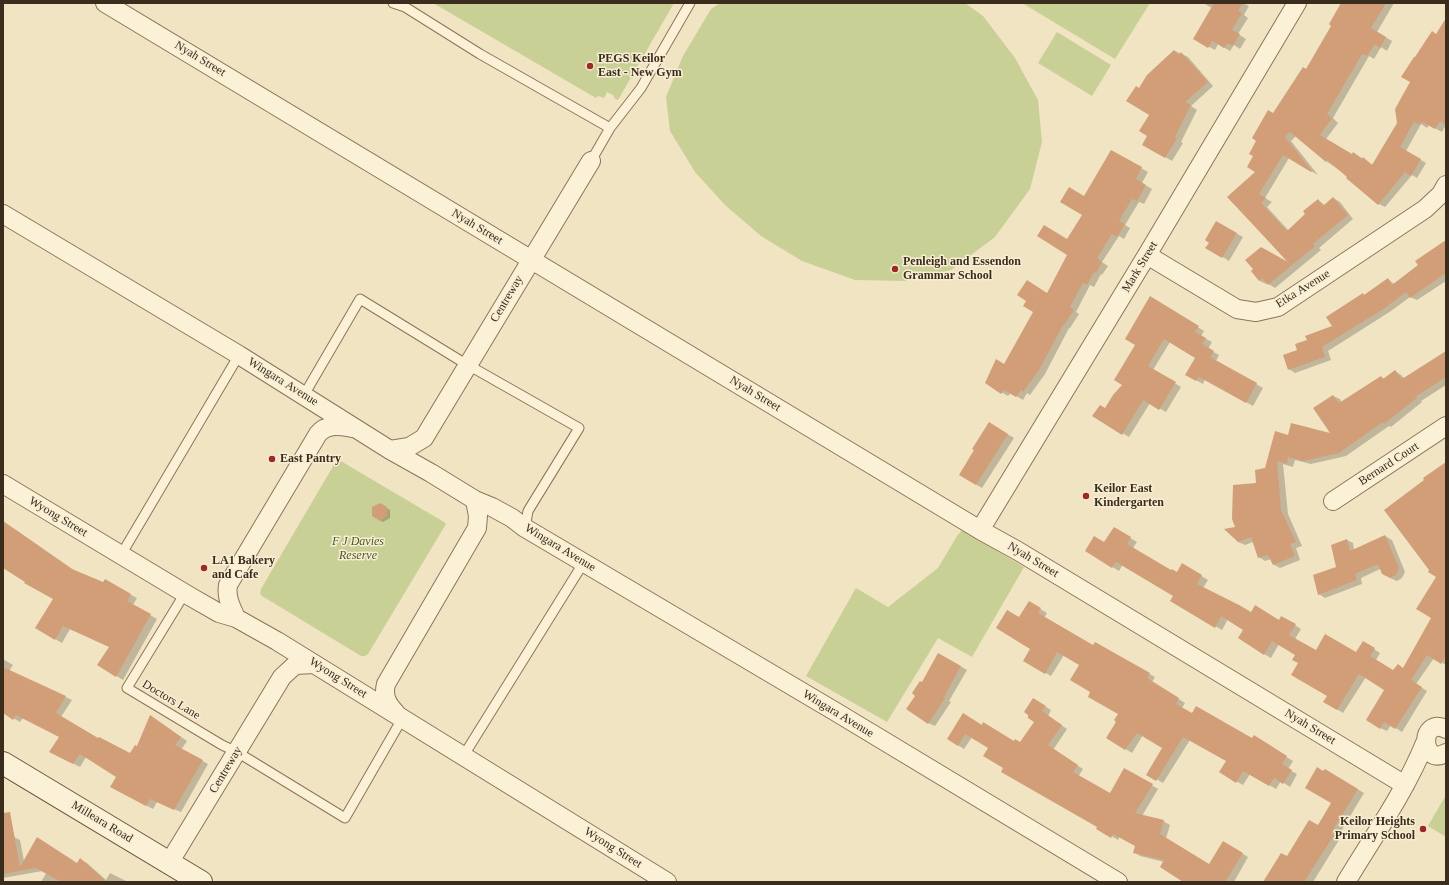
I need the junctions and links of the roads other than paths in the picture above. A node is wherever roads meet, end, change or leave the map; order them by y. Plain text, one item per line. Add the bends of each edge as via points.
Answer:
1 (105, 3) edge
2 (393, 3) edge
3 (690, 3) edge
4 (1297, 3) edge
5 (610, 128) junction
6 (591, 161) joint
7 (1446, 185) edge
8 (3, 214) edge
9 (1147, 255) junction
10 (532, 259) junction
11 (240, 355) junction
12 (468, 365) junction
13 (304, 395) junction
14 (1446, 426) edge
15 (353, 428) junction
16 (321, 430) junction
17 (424, 438) junction
18 (390, 450) junction
19 (431, 473) junction
20 (3, 484) edge
21 (475, 500) junction
22 (1332, 501) dead end
23 (477, 528) junction
24 (525, 528) junction
25 (980, 530) junction
26 (121, 555) junction
27 (584, 562) junction
28 (228, 585) junction
29 (185, 593) junction
30 (236, 618) junction
31 (277, 641) junction
32 (314, 664) junction
33 (389, 675) junction
34 (282, 677) junction
35 (355, 689) junction
36 (402, 719) junction
37 (1443, 724) edge
38 (237, 752) junction
39 (1440, 753) edge
40 (464, 756) junction
41 (3, 763) edge
42 (1405, 785) junction
43 (169, 863) junction
44 (201, 882) edge
45 (668, 882) edge
46 (1118, 882) edge
47 (1346, 882) edge

1 - 10 street, Nyah Street
2 - 5 lane via 405,7 480,54
3 - 5 lane via 641,88
4 - 9 street, Mark Street
5 - 6 lane
6 - 10 street, Centreway
7 - 9 street, Etka Avenue via 1441,194 1425,209 1278,307 1256,312 1237,308
8 - 11 street, Wingara Avenue
9 - 25 street, Mark Street
10 - 12 street, Centreway
10 - 25 street, Nyah Street
11 - 13 street, Wingara Avenue
11 - 26 lane
12 - 13 lane via 360,299
12 - 17 street, Centreway
12 - 24 lane via 579,428 528,511
13 - 15 street, Wingara Avenue
13 - 16 street via 319,419
14 - 22 street, Bernard Court
15 - 16 street via 331,426
15 - 18 street, Wingara Avenue
16 - 28 street
17 - 18 street via 409,447
17 - 19 street via 425,454
18 - 19 street, Wingara Avenue
19 - 21 street, Wingara Avenue
20 - 26 street, Wyong Street
21 - 23 street
21 - 24 street, Wingara Avenue via 512,518
23 - 24 street via 490,522 505,522
23 - 33 street
24 - 27 street, Wingara Avenue
25 - 42 street, Nyah Street
26 - 29 street, Wyong Street
27 - 40 lane
27 - 46 street, Wingara Avenue
28 - 29 street via 215,593
28 - 30 street via 228,600
29 - 30 street, Wyong Street via 219,613
29 - 38 lane, Doctors Lane via 127,688
30 - 31 street, Wyong Street
31 - 32 street, Wyong Street
31 - 34 street, Centreway via 284,658
32 - 34 street, Centreway via 295,665
32 - 35 street, Wyong Street
33 - 35 street via 383,683 375,687
33 - 36 street via 384,691 385,698 388,705
34 - 38 street, Centreway
35 - 36 street, Wyong Street
36 - 38 lane via 345,818
36 - 40 street, Wyong Street
37 - 39 street via 1426,735
38 - 43 street, Centreway
39 - 42 street
40 - 45 street, Wyong Street
41 - 43 main road, Milleara Road
42 - 47 street
43 - 44 main road, Milleara Road

